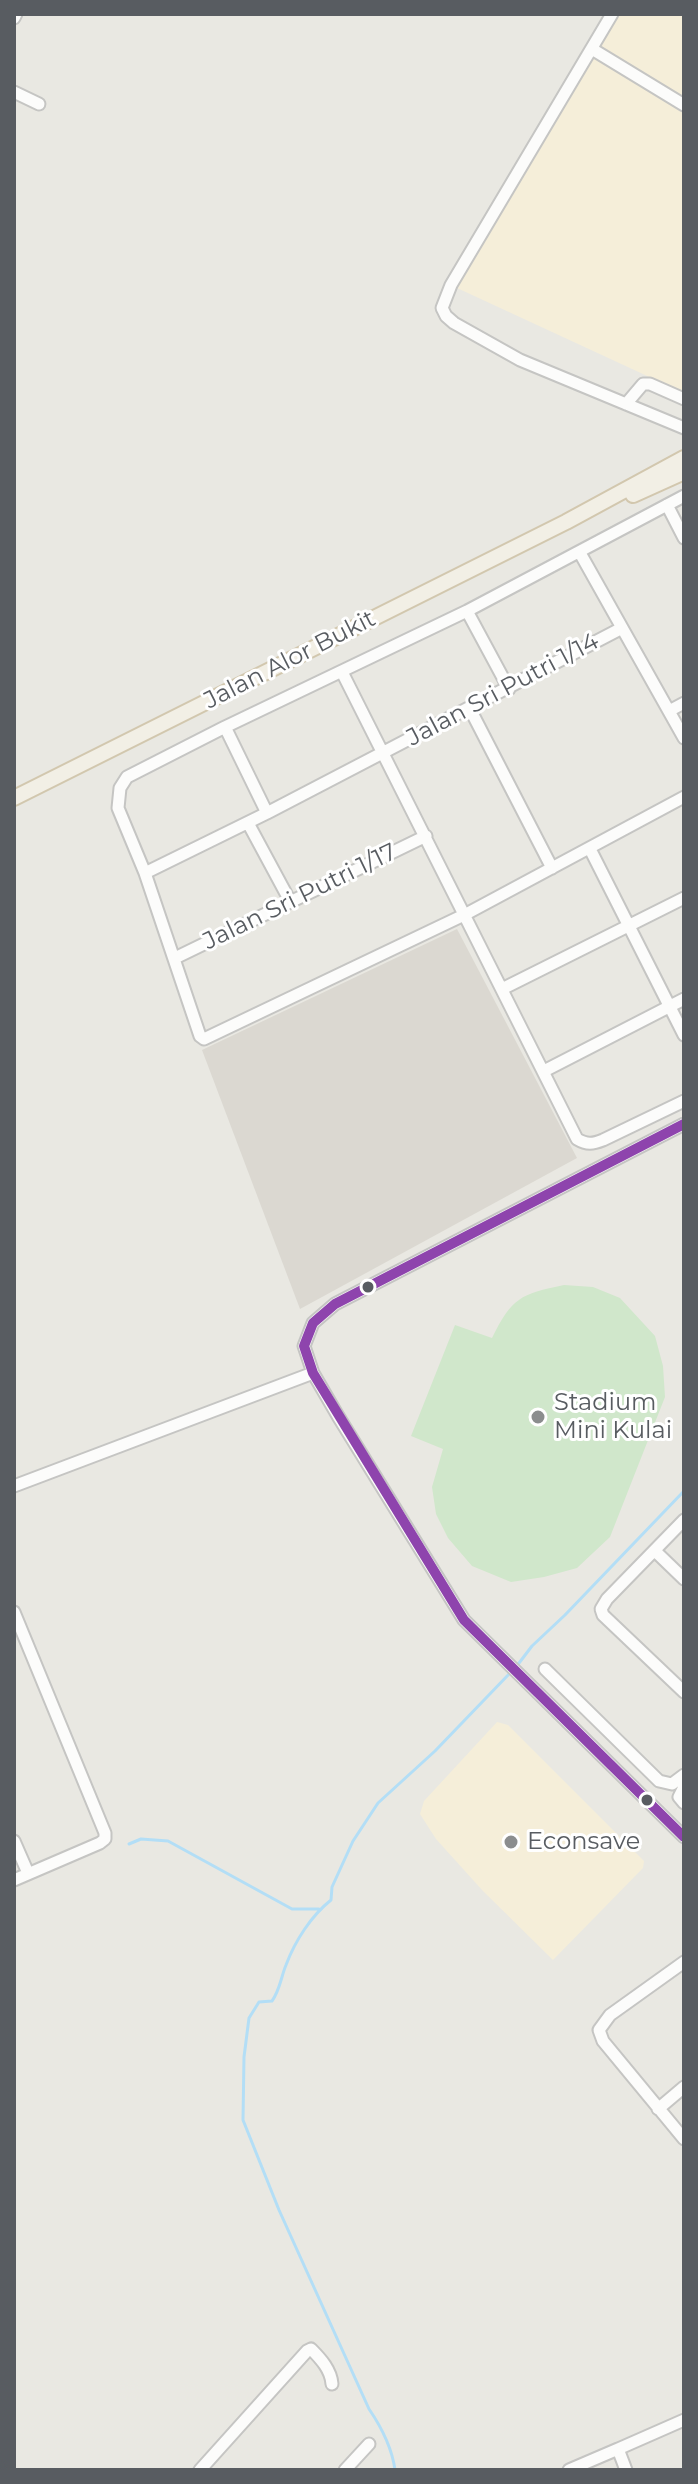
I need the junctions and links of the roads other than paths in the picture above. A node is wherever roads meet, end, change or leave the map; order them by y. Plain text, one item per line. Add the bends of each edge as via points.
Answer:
1 (612, 14) edge
2 (592, 49) junction
3 (14, 92) edge
4 (39, 104) dead end
5 (684, 105) edge
6 (684, 399) edge
7 (626, 404) junction
8 (684, 428) edge
9 (684, 458) edge
10 (684, 472) edge
11 (684, 496) edge
12 (667, 505) junction
13 (566, 522) junction
14 (684, 538) edge
15 (580, 553) junction
16 (467, 611) junction
17 (622, 628) junction
18 (342, 672) junction
19 (509, 689) junction
20 (684, 703) edge
21 (470, 709) junction
22 (669, 711) junction
23 (225, 727) junction
24 (684, 738) edge
25 (383, 753) junction
26 (684, 797) edge
27 (14, 798) edge
28 (267, 813) junction
29 (248, 823) junction
30 (426, 836) junction
31 (590, 849) junction
32 (552, 868) junction
33 (145, 873) junction
34 (684, 898) edge
35 (290, 901) junction
36 (466, 914) junction
37 (630, 925) junction
38 (175, 958) junction
39 (502, 989) junction
40 (684, 999) edge
41 (670, 1006) junction
42 (684, 1035) edge
43 (544, 1071) junction
44 (684, 1101) edge
45 (684, 1124) edge
46 (313, 1373) junction
47 (14, 1486) edge
48 (684, 1520) edge
49 (655, 1551) junction
50 (684, 1579) edge
51 (14, 1612) edge
52 (545, 1669) dead end
53 (684, 1692) edge
54 (684, 1775) edge
55 (684, 1787) edge
56 (684, 1803) edge
57 (684, 1837) edge
58 (14, 1841) edge
59 (28, 1873) junction
60 (14, 1880) edge
61 (684, 1962) edge
62 (684, 2087) edge
63 (658, 2109) junction
64 (684, 2139) edge
65 (332, 2384) dead end
66 (684, 2420) edge
67 (369, 2444) dead end
68 (618, 2449) junction
69 (200, 2470) edge
70 (345, 2470) edge
71 (569, 2470) edge
72 (626, 2470) edge

1 - 2 street
2 - 5 street
2 - 7 street via 442,308 454,323 520,360
3 - 4 street
6 - 7 street via 643,384
7 - 8 street
9 - 13 main road, Jalan Alor Bukit
10 - 13 main road, Jalan Alor Bukit
11 - 12 street
12 - 14 street
12 - 15 street
13 - 27 main road, Jalan Alor Bukit
15 - 16 street
15 - 17 street
16 - 18 street
16 - 19 street
17 - 19 street, Jalan Sri Putri 1/14
17 - 22 street
18 - 23 street
18 - 25 street
19 - 21 street, Jalan Sri Putri 1/14
20 - 22 street
21 - 25 street, Jalan Sri Putri 1/14
21 - 32 street
22 - 24 street
23 - 28 street
23 - 33 street via 127,777 120,788 118,808
25 - 28 street, Jalan Sri Putri 1/14
25 - 30 street
26 - 31 street
28 - 29 street, Jalan Sri Putri 1/14
29 - 33 street, Jalan Sri Putri 1/14
29 - 35 street
30 - 35 street, Jalan Sri Putri 1/17
30 - 36 street
31 - 32 street
31 - 37 street
32 - 36 street
33 - 38 street
34 - 37 street
35 - 38 street, Jalan Sri Putri 1/17
36 - 38 street via 204,1039
36 - 39 street
37 - 39 street
37 - 41 street
39 - 43 street
40 - 41 street
41 - 42 street
41 - 43 street
43 - 44 street via 572,1131 584,1143 603,1140
45 - 46 street via 335,1304 304,1339
46 - 47 street
46 - 57 street via 464,1620
48 - 49 street
49 - 50 street
49 - 53 street via 601,1609
51 - 59 street via 105,1839
52 - 54 street via 665,1784
55 - 56 street via 679,1797
58 - 59 street
59 - 60 street
61 - 63 street via 610,2015 599,2030
62 - 63 street
63 - 64 street
65 - 69 street via 325,2365 311,2349 307,2351
66 - 68 street
67 - 70 street
68 - 71 street
68 - 72 street

